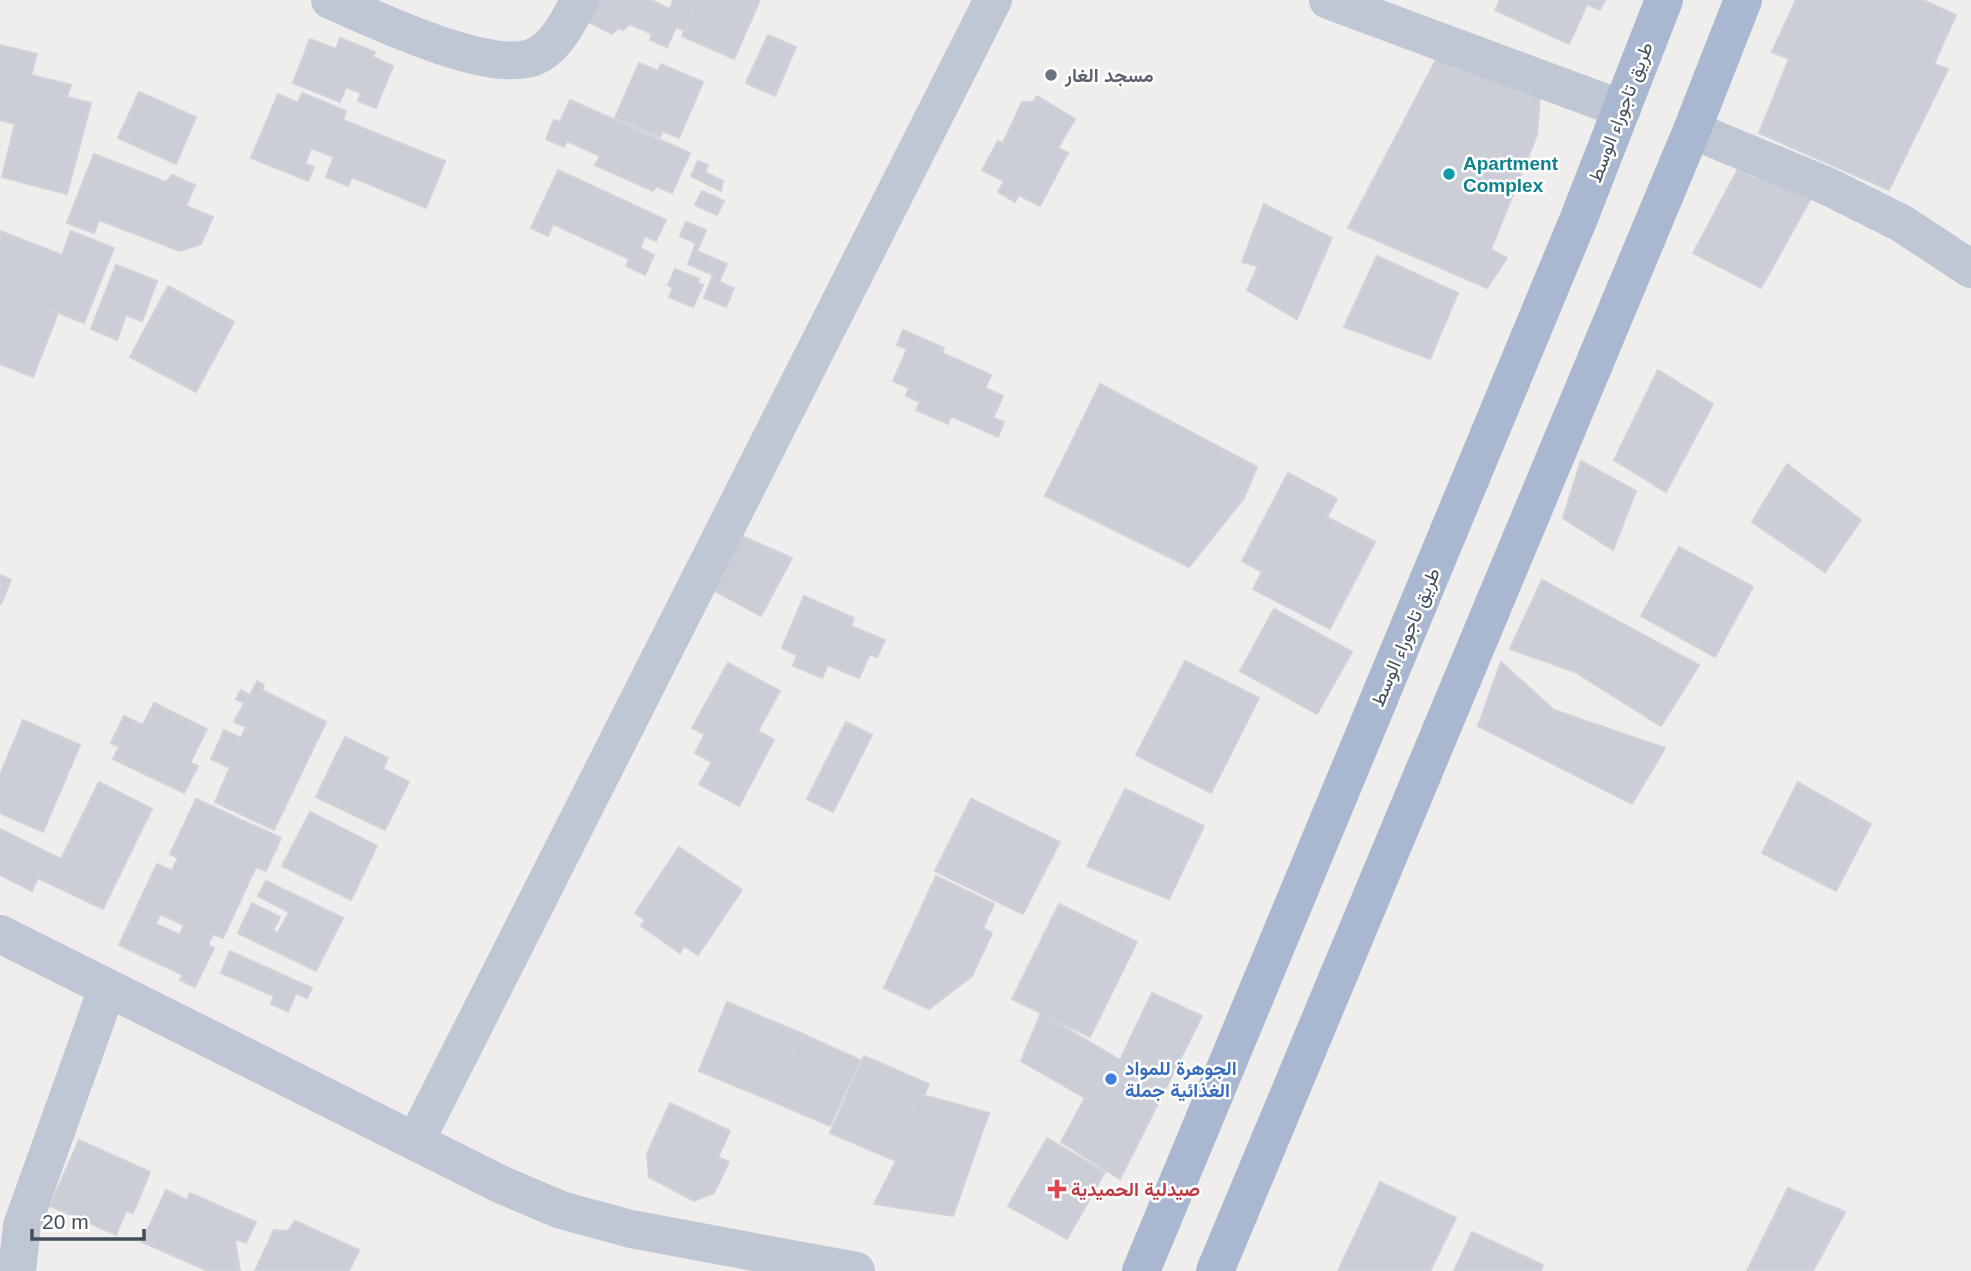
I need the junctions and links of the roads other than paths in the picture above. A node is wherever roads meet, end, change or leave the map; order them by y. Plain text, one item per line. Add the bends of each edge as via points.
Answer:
1 (330, 0) edge
2 (580, 0) edge
3 (993, 0) edge
4 (1328, 0) edge
5 (1664, 0) edge
6 (1743, 0) edge
7 (1622, 109) junction
8 (1692, 130) junction
9 (1971, 269) edge
10 (0, 934) edge
11 (107, 989) junction
12 (416, 1140) junction
13 (17, 1271) edge
14 (856, 1271) edge
15 (1141, 1271) edge
16 (1215, 1271) edge

1 - 2 street via 415,36 502,60 537,56 560,36
3 - 12 street
4 - 7 street
5 - 7 main road, طريق تاجوراء الوسط
6 - 8 main road
7 - 15 main road, طريق تاجوراء الوسط
8 - 9 street via 1827,186 1901,223
8 - 16 main road
10 - 11 street
11 - 12 street
11 - 13 street via 22,1226
12 - 14 street via 561,1210 631,1229

